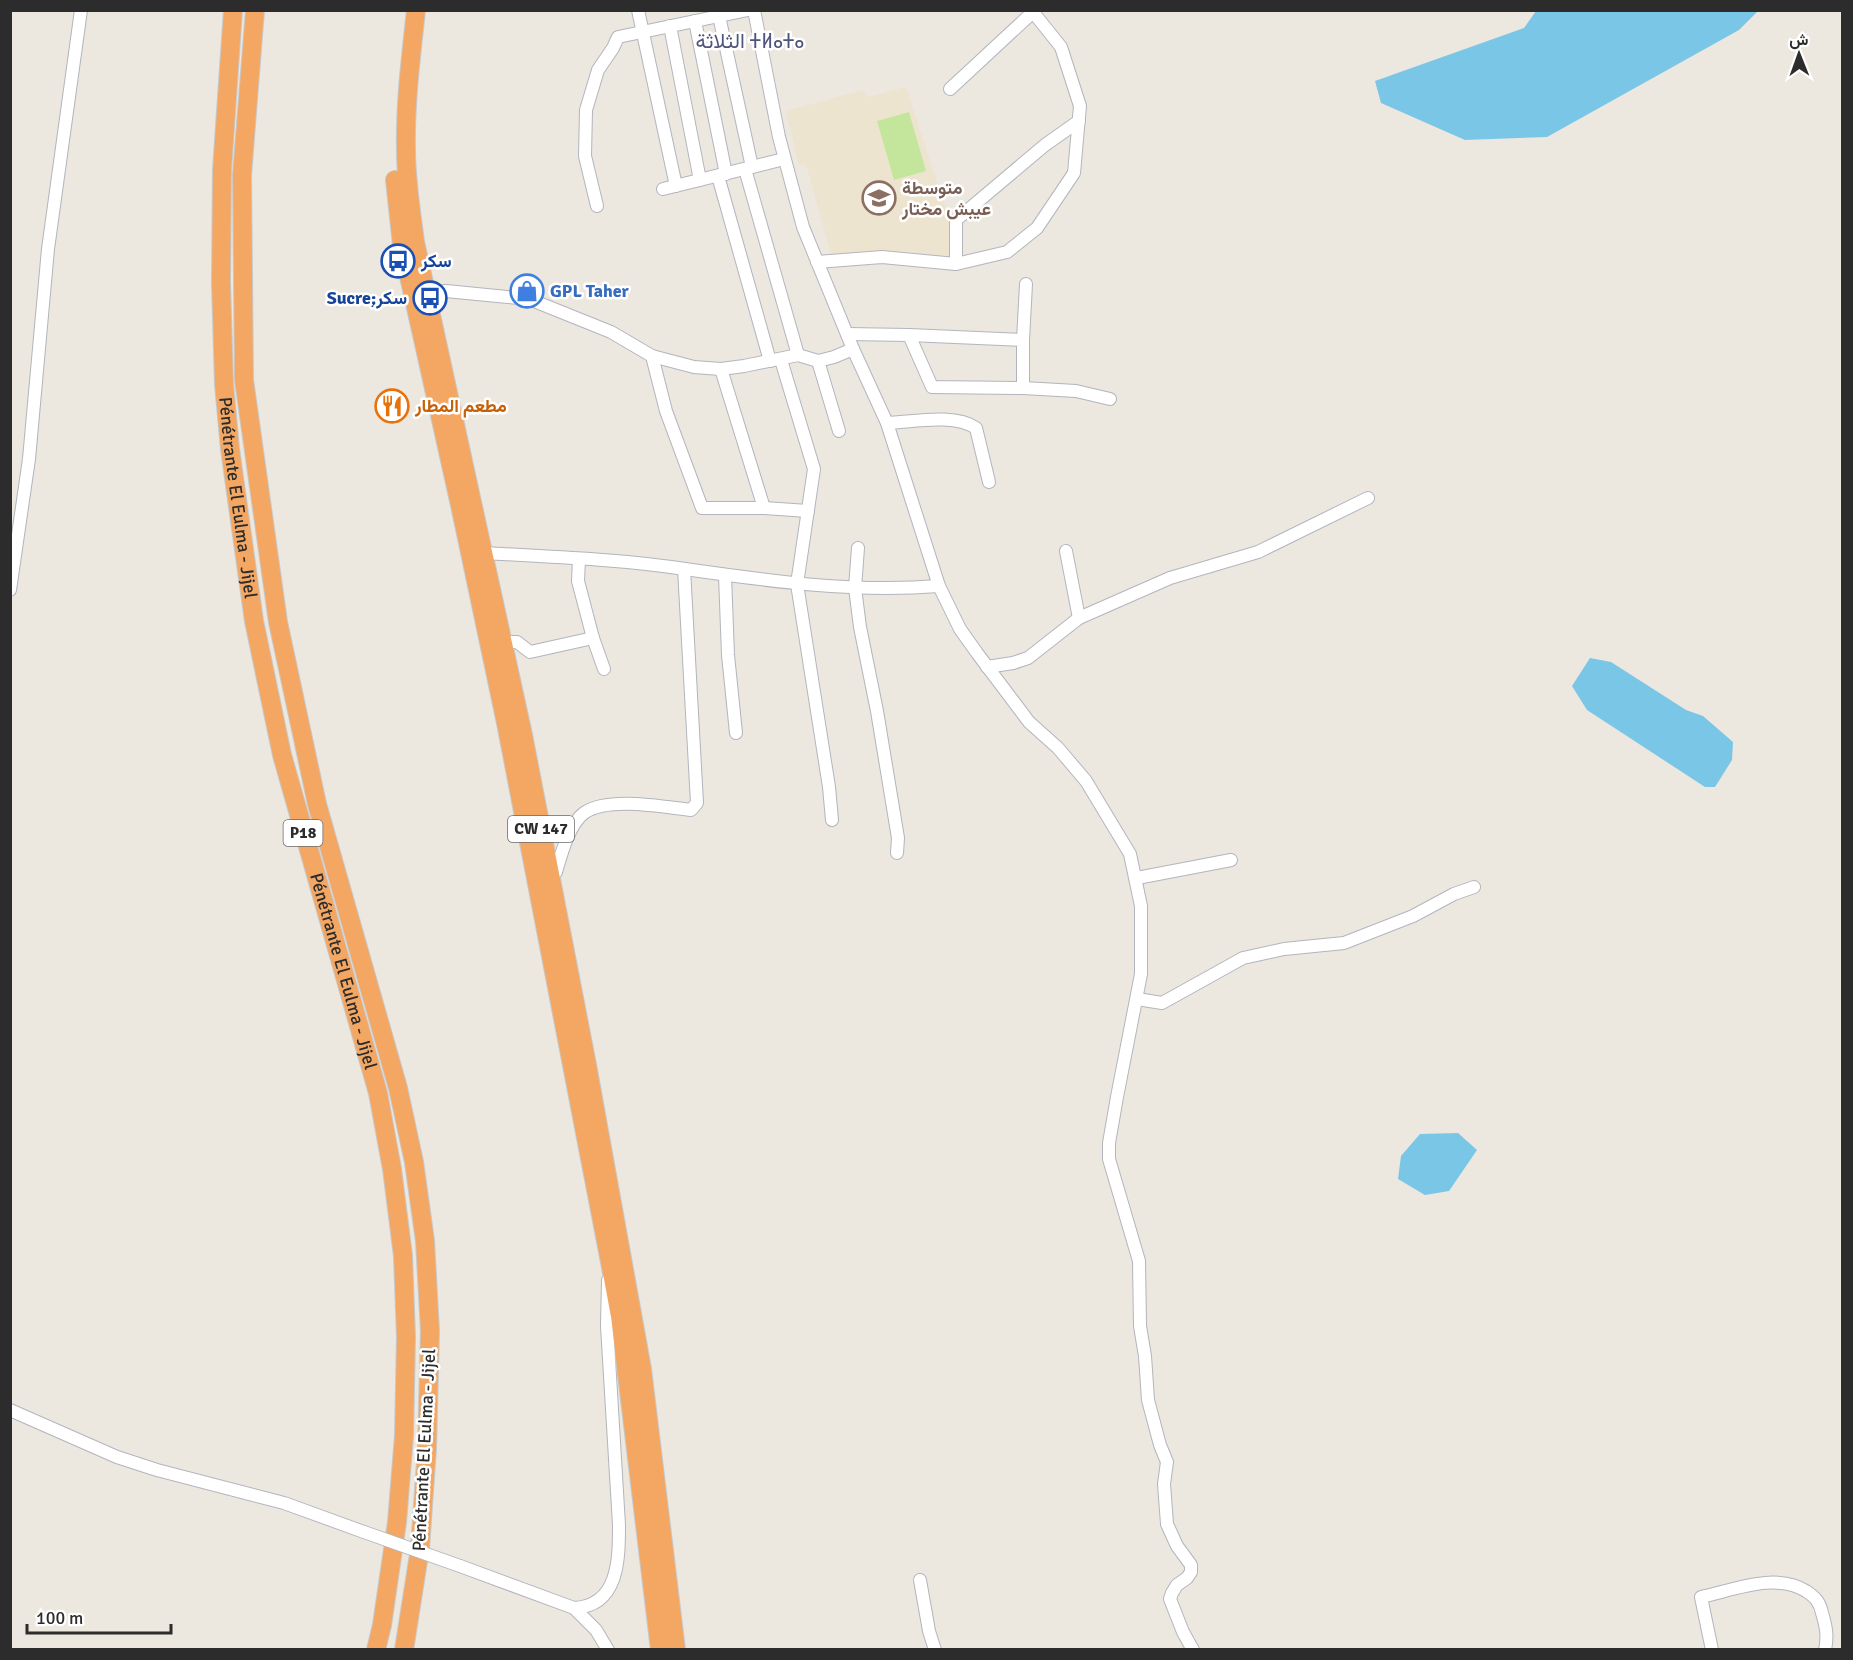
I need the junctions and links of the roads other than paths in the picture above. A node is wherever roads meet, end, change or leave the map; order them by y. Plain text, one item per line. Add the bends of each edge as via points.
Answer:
1 (81, 10) edge
2 (233, 10) edge
3 (255, 10) edge
4 (403, 10) edge
5 (416, 10) edge
6 (638, 10) edge
7 (748, 10) edge
8 (754, 10) edge
9 (1032, 11) edge
10 (719, 16) junction
11 (695, 21) junction
12 (669, 26) junction
13 (643, 32) junction
14 (950, 89) dead end
15 (1079, 121) junction
16 (784, 159) junction
17 (749, 168) junction
18 (722, 175) junction
19 (700, 180) junction
20 (676, 186) junction
21 (663, 189) dead end
22 (597, 206) dead end
23 (817, 262) junction
24 (956, 264) junction
25 (1026, 284) dead end
26 (426, 294) junction
27 (847, 334) junction
28 (909, 335) junction
29 (1023, 340) junction
30 (853, 349) junction
31 (798, 355) junction
32 (652, 356) junction
33 (775, 360) junction
34 (818, 361) junction
35 (722, 369) junction
36 (1023, 388) junction
37 (1110, 399) dead end
38 (887, 423) junction
39 (839, 431) dead end
40 (989, 482) dead end
41 (1368, 498) dead end
42 (764, 508) junction
43 (808, 511) junction
44 (858, 548) dead end
45 (1066, 551) dead end
46 (485, 553) junction
47 (579, 559) junction
48 (684, 569) junction
49 (725, 576) junction
50 (797, 584) junction
51 (939, 586) junction
52 (855, 588) junction
53 (10, 590) edge
54 (1079, 618) junction
55 (593, 638) junction
56 (503, 642) junction
57 (987, 667) junction
58 (604, 669) dead end
59 (736, 733) dead end
60 (832, 820) dead end
61 (897, 853) dead end
62 (1231, 860) dead end
63 (550, 875) junction
64 (1137, 878) junction
65 (1474, 887) dead end
66 (1137, 999) junction
67 (610, 1262) junction
68 (10, 1410) edge
69 (920, 1580) dead end
70 (574, 1608) junction
71 (376, 1650) edge
72 (404, 1650) edge
73 (608, 1650) edge
74 (660, 1650) edge
75 (676, 1650) edge
76 (935, 1650) edge
77 (1193, 1650) edge
78 (1712, 1650) edge
79 (1825, 1650) edge

1 - 53 street via 48,249 29,459
2 - 71 highway, Pénétrante El Eulma - Jijel / P18 via 222,170 221,283 224,384 232,461 254,621 279,744 378,1093 403,1256 404,1436 397,1522
3 - 72 highway, Pénétrante El Eulma - Jijel / P18 via 242,175 244,380 278,622 317,804 398,1088 425,1241 430,1331 427,1448 420,1548
4 - 67 highway, CW 147 via 393,121 402,245 506,723
5 - 26 highway, CW 147 via 405,149 415,242
6 - 13 street
7 - 10 street
8 - 16 street
9 - 14 street
9 - 15 street via 1061,47 1080,106
10 - 11 street
10 - 17 street
11 - 12 street
11 - 18 street
12 - 13 street
12 - 19 street
13 - 20 street
13 - 22 street via 618,37 598,70 586,110 585,156
15 - 24 street via 956,220
15 - 24 street via 1074,173 1037,228 1007,252
16 - 17 street
16 - 23 street
17 - 18 street
17 - 31 street
18 - 19 street
18 - 33 street
19 - 20 street
20 - 21 street
23 - 24 street via 882,257
23 - 27 street
25 - 29 street
26 - 32 street via 446,291 529,300 611,332
26 - 46 highway, CW 147
27 - 28 street
27 - 30 street
28 - 29 street
28 - 36 street via 932,387
29 - 36 street
30 - 34 street
30 - 38 street
31 - 33 street
31 - 34 street
32 - 35 street via 694,367
32 - 42 street via 666,411 702,508
33 - 35 street
33 - 43 street via 814,470
34 - 39 street
35 - 42 street
36 - 37 street via 1076,391
38 - 40 street via 956,419 968,422 976,428
38 - 51 street
41 - 54 street via 1258,552 1170,578
42 - 43 street
43 - 50 street
44 - 52 street
45 - 54 street
46 - 47 street
46 - 56 highway, CW 147
47 - 48 street
47 - 55 street via 578,581
48 - 49 street
48 - 63 street via 697,803 691,810 633,804 584,813 567,836 556,872
49 - 50 street
49 - 59 street
50 - 52 street
50 - 60 street
51 - 52 street
51 - 57 street via 960,629
52 - 61 street via 898,838
54 - 57 street via 1028,658
55 - 56 street via 530,652 517,642
55 - 58 street
56 - 63 highway, CW 147
57 - 64 street via 1029,722 1086,781 1130,854
62 - 64 street
63 - 75 highway, CW 147 via 642,1369
64 - 66 street via 1143,934
65 - 66 street via 1344,943 1243,958 1162,1003
66 - 77 street via 1109,1159 1139,1261 1147,1392 1167,1462 1167,1524 1191,1565 1191,1572 1177,1585 1170,1599
67 - 70 street via 607,1326 618,1556 612,1583 603,1597 590,1606
67 - 74 highway, CW 147 via 623,1339
68 - 70 street, bridge via 127,1460 291,1505
69 - 76 street
70 - 73 street via 596,1630
78 - 79 street via 1701,1597 1787,1582 1821,1605 1827,1632

